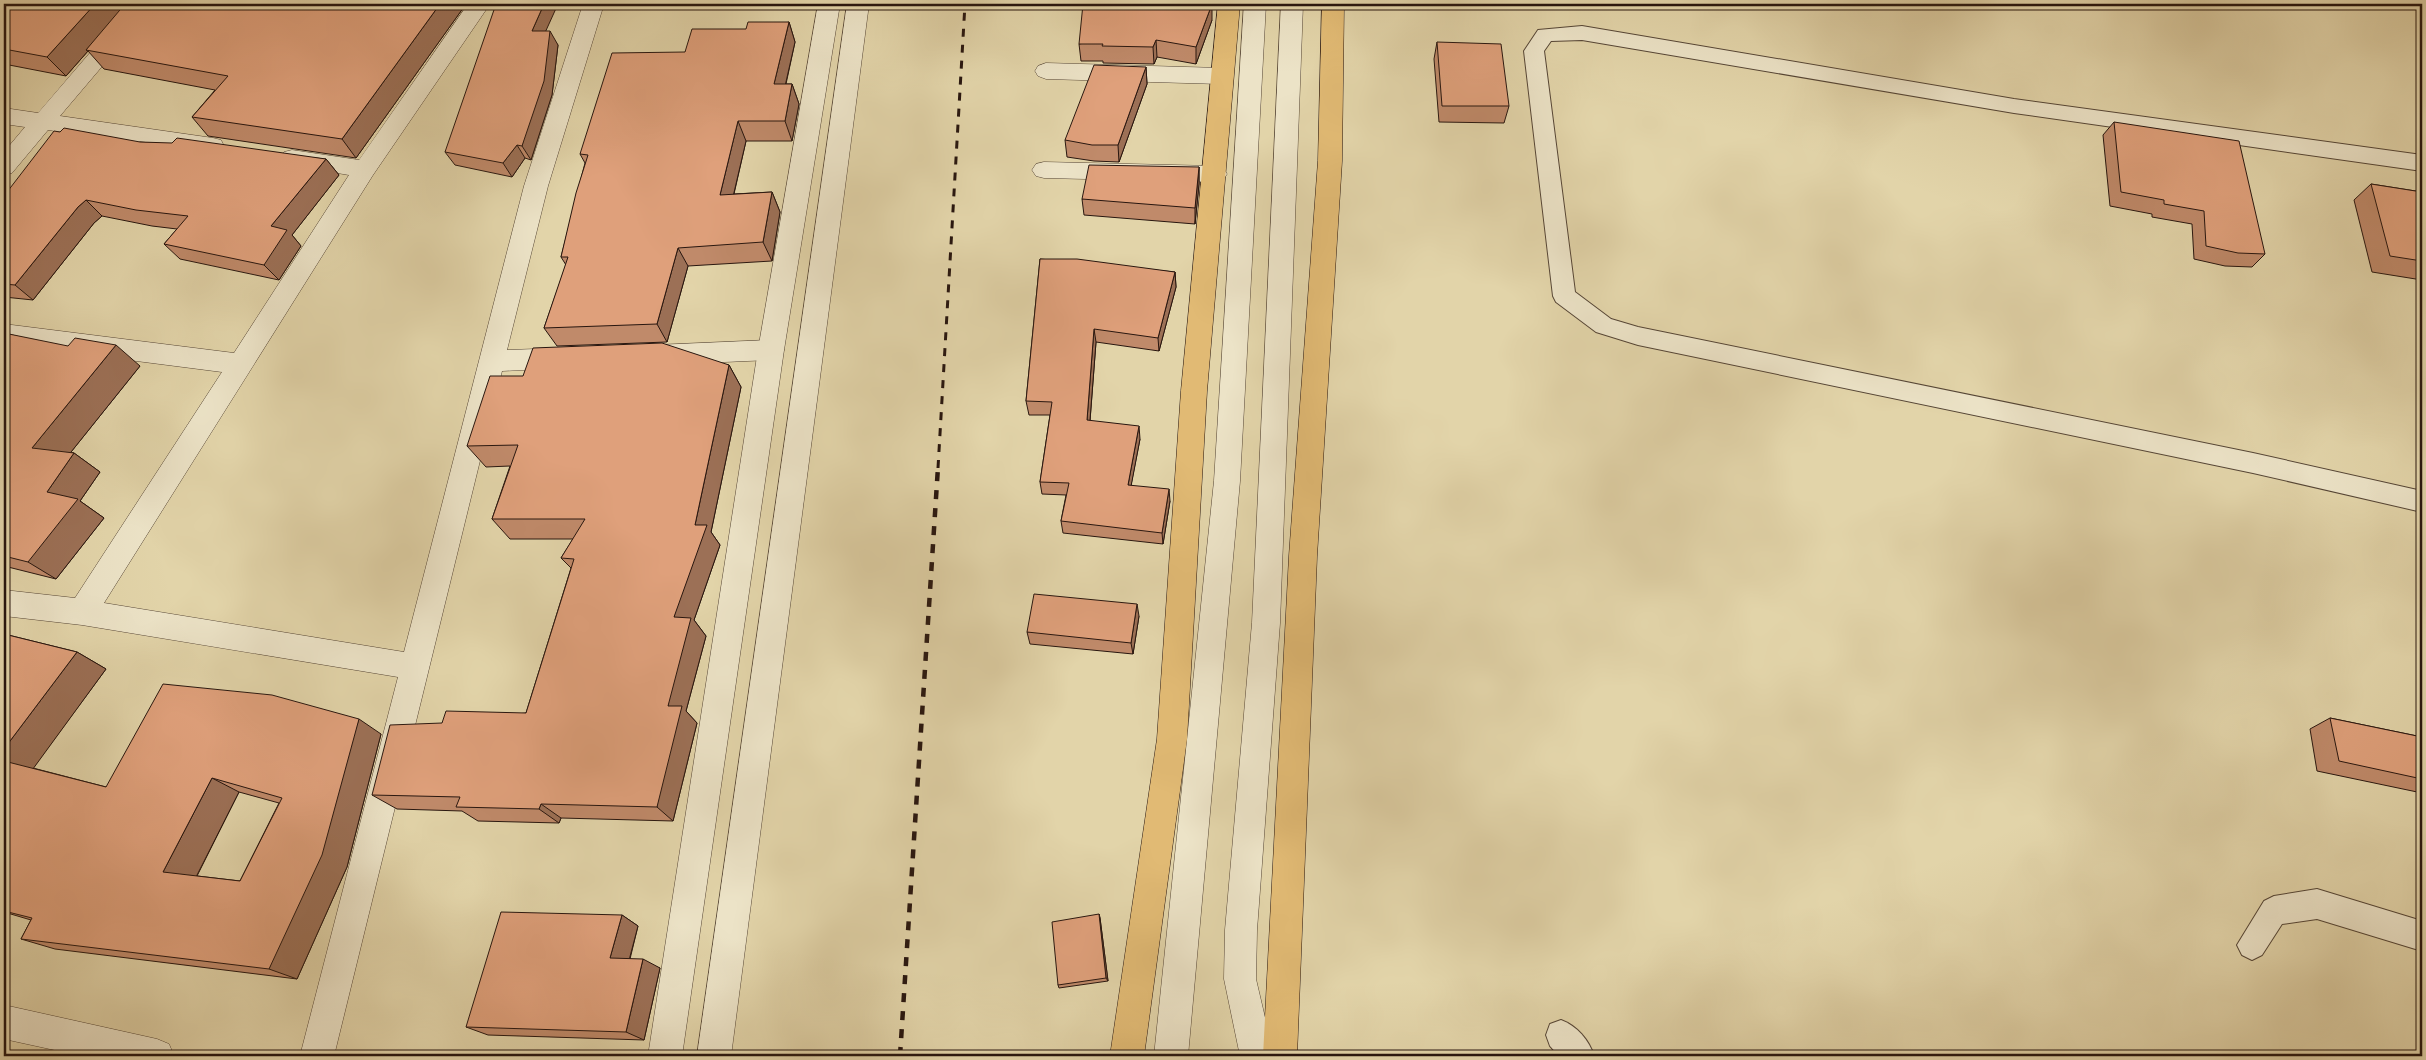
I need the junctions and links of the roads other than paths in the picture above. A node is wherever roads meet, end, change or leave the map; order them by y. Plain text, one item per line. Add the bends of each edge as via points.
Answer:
1 (144, 4) edge
2 (479, 4) edge
3 (594, 4) edge
4 (829, 4) edge
5 (858, 4) edge
6 (1229, 4) edge
7 (1254, 4) edge
8 (1292, 4) edge
9 (1333, 4) edge
10 (1046, 71) dead end
11 (1222, 76) junction
12 (4, 116) edge
13 (44, 120) junction
14 (238, 150) edge
15 (268, 154) edge
16 (2422, 163) edge
17 (4, 166) edge
18 (365, 169) junction
19 (1044, 170) dead end
20 (1215, 174) junction
21 (4, 334) edge
22 (771, 350) junction
23 (632, 356) edge
24 (592, 357) edge
25 (492, 361) junction
26 (239, 364) junction
27 (2422, 502) edge
28 (4, 603) edge
29 (82, 612) junction
30 (416, 667) junction
31 (2422, 936) edge
32 (2252, 945) dead end
33 (4, 1022) edge
34 (157, 1056) edge
35 (317, 1056) edge
36 (665, 1056) edge
37 (714, 1056) edge
38 (1127, 1056) edge
39 (1171, 1056) edge
40 (1257, 1056) edge
41 (1280, 1056) edge

1 - 13 street
2 - 18 street
3 - 25 street via 536,186
4 - 22 street
5 - 37 street
6 - 11 main road
7 - 39 street via 1227,482
8 - 40 street via 1266,623 1241,930 1240,979
9 - 41 main road via 1330,161 1303,556
10 - 11 street
11 - 20 main road
12 - 13 street
13 - 14 street
13 - 17 street
15 - 18 street
16 - 27 lane via 2014,106 1582,33 1545,35 1534,51 1564,296 1604,326 1638,336 2233,459
18 - 26 street
19 - 20 street
20 - 38 main road via 1194,391 1172,739
21 - 26 street
22 - 23 street
22 - 36 street
24 - 25 street
25 - 30 street
26 - 29 street
28 - 29 street
29 - 30 street
30 - 35 street
31 - 32 lane via 2317,904 2274,911
33 - 34 street

